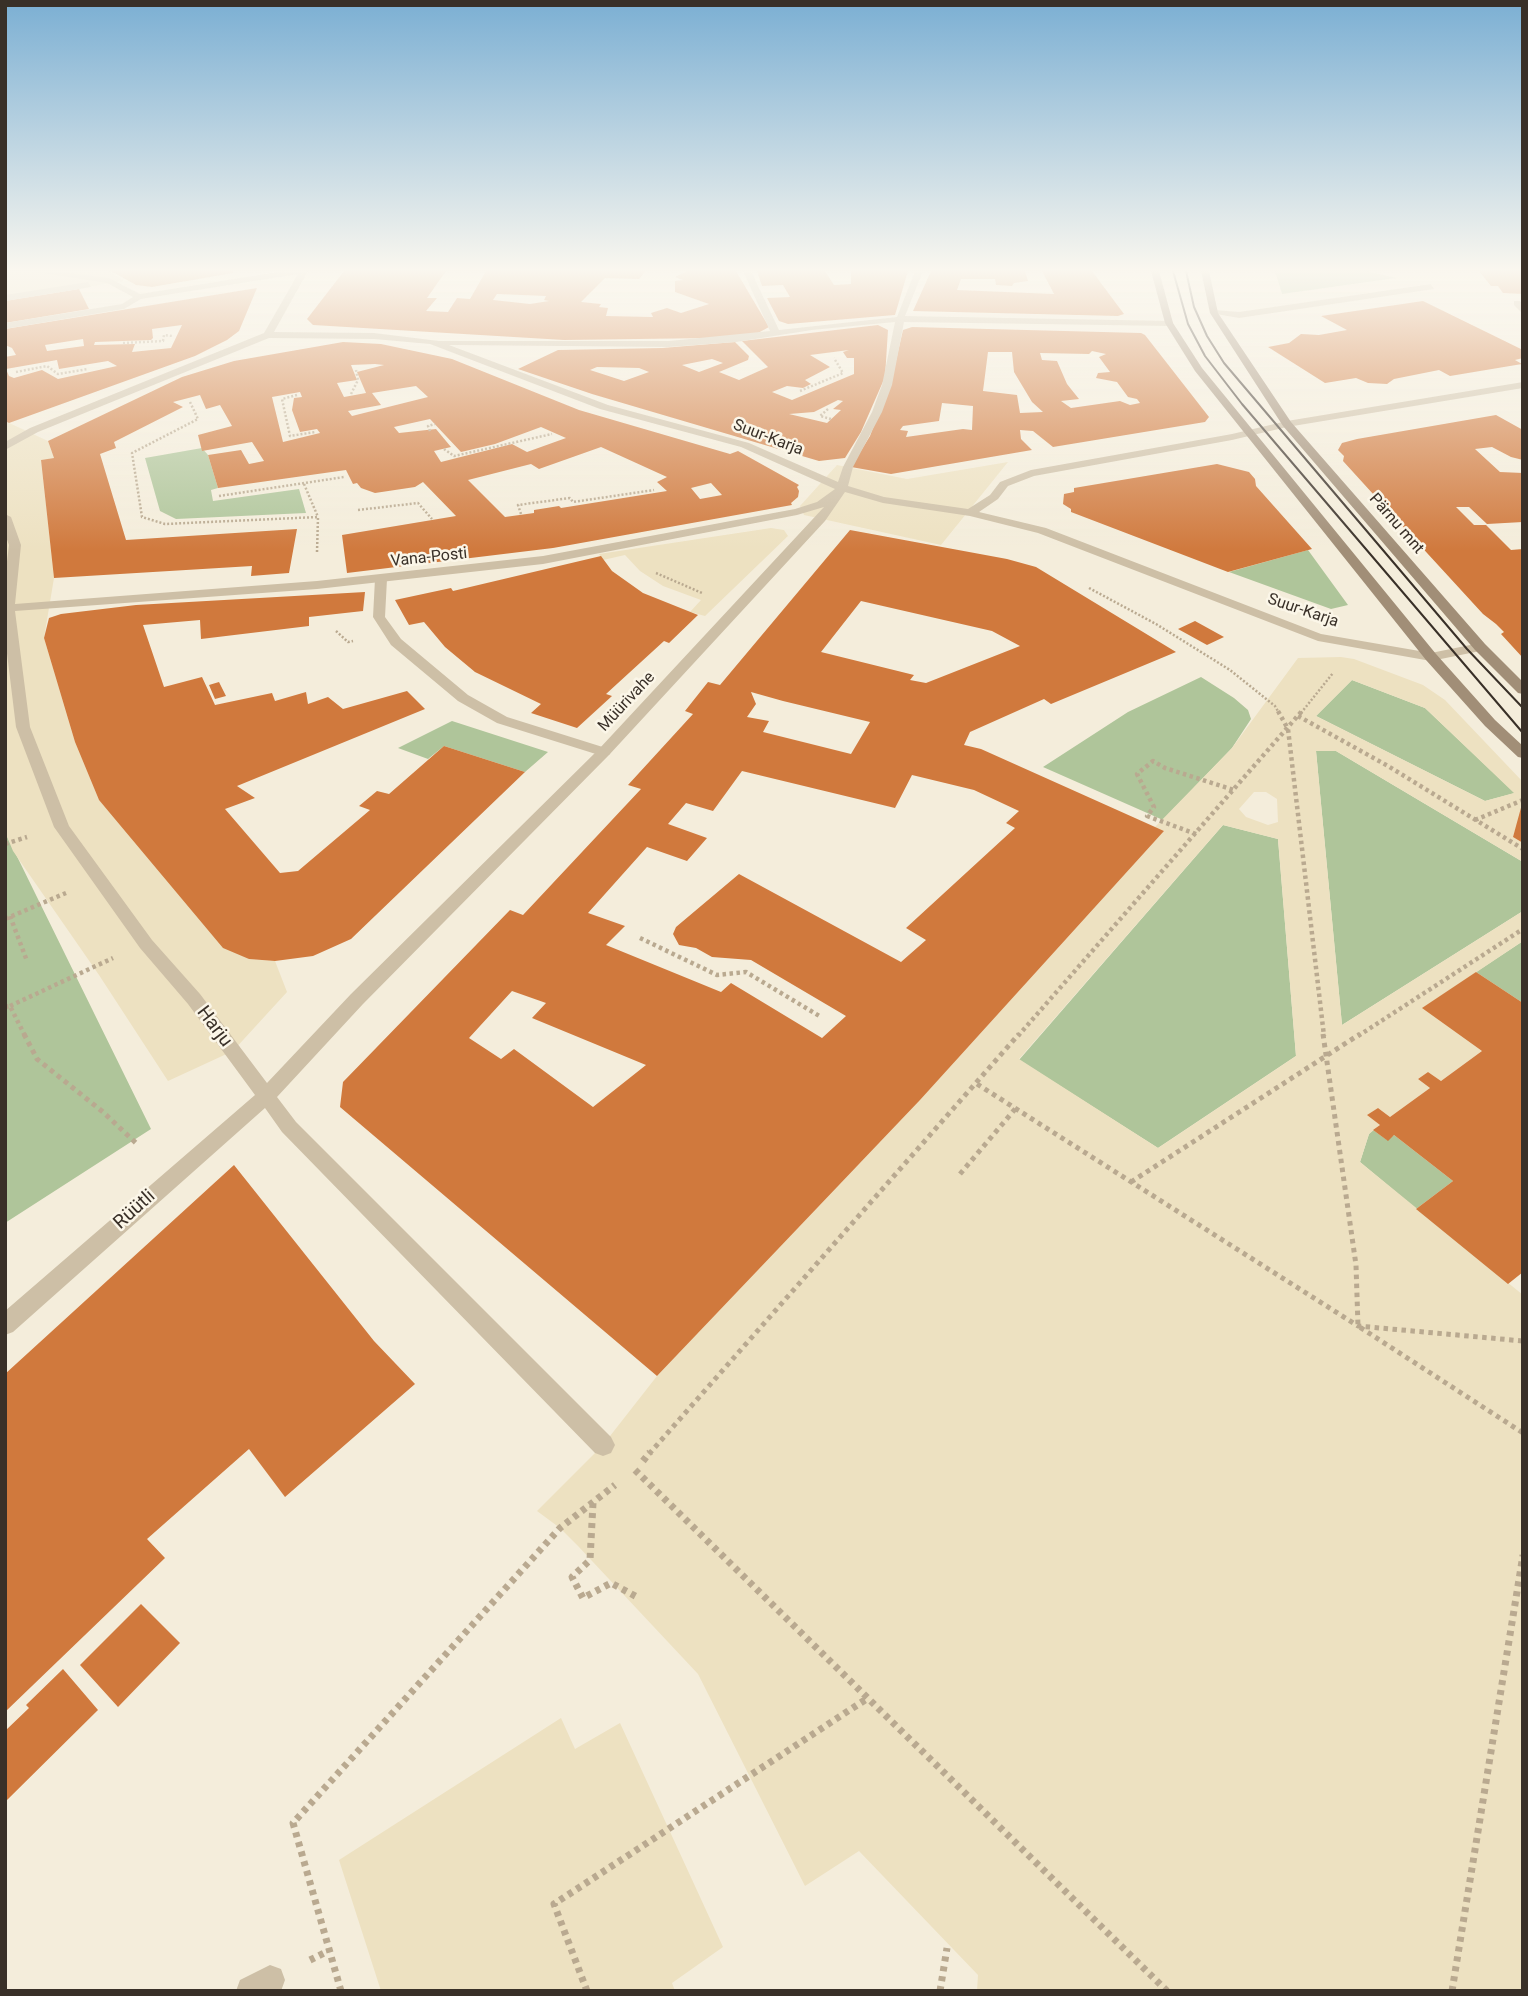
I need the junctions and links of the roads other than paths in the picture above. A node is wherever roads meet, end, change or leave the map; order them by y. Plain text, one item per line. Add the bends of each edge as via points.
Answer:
1 (196, 364) edge
2 (492, 364) edge
3 (889, 364) edge
4 (1195, 364) edge
5 (1248, 364) edge
6 (1523, 385) edge
7 (1287, 424) junction
8 (1248, 433) junction
9 (5, 447) edge
10 (842, 488) junction
11 (970, 513) junction
12 (5, 517) edge
13 (381, 579) junction
14 (8, 608) junction
15 (1480, 647) junction
16 (1431, 657) junction
17 (1523, 690) edge
18 (604, 752) junction
19 (1523, 754) edge
20 (266, 1096) junction
21 (5, 1325) edge
22 (603, 1445) dead end

1 - 9 street via 34,430
2 - 10 street, Suur-Karja via 604,407 745,445
3 - 10 street, Müürivahe via 877,412
4 - 8 main road
5 - 7 main road, Pärnu mnt
6 - 7 street
7 - 8 street
7 - 15 main road, Pärnu mnt
8 - 11 street via 1031,473 1004,484
8 - 16 main road
10 - 11 street, Suur-Karja via 883,500
10 - 13 street, Vana-Posti via 821,504 797,512 543,559
10 - 18 street, Müürivahe via 821,519
11 - 16 street, Suur-Karja via 1042,530 1318,637
12 - 14 street, Harju via 15,545
13 - 14 street, Vana-Posti
13 - 18 street via 379,618 396,642 463,698 502,720
14 - 20 street, Harju via 23,727 62,827 146,944 194,999
15 - 16 street
15 - 17 main road, Pärnu mnt
16 - 19 main road
18 - 20 street, Müürivahe
20 - 21 street, Rüütli
20 - 22 street, Harju via 289,1127

